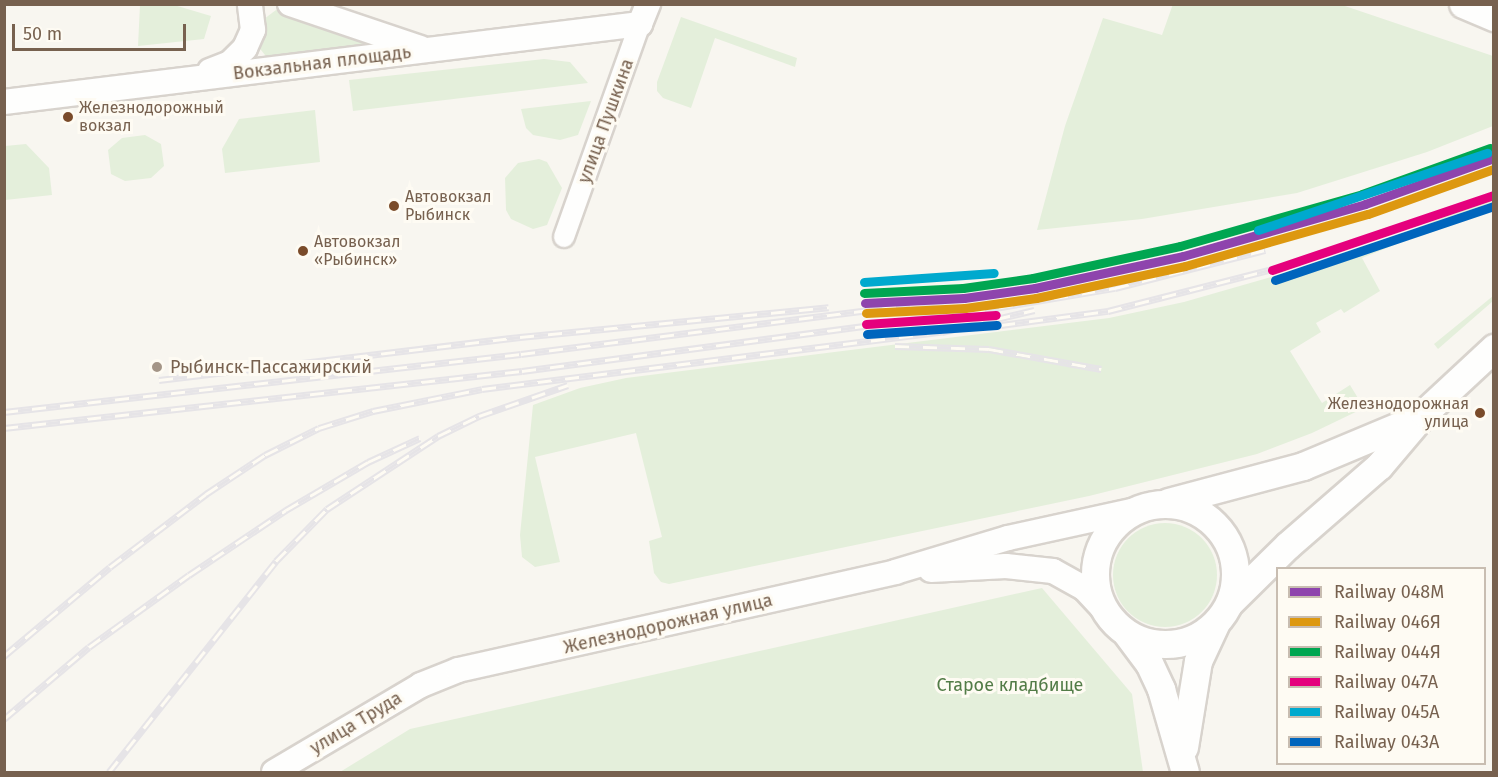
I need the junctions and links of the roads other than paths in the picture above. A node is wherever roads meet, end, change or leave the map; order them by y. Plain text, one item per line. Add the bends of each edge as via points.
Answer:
1 (250, 4) edge
2 (290, 4) edge
3 (644, 14) edge
4 (429, 51) junction
5 (182, 80) junction
6 (4, 102) edge
7 (564, 237) dead end
8 (1494, 348) edge
9 (1422, 416) junction
10 (1148, 506) junction
11 (895, 572) junction
12 (1223, 613) junction
13 (1118, 625) junction
14 (440, 676) joint
15 (1184, 766) edge
16 (274, 772) edge

1 - 5 street via 253,30 240,55 223,66
2 - 4 street
3 - 4 street, Вокзальная площадь
3 - 7 street, улица Пушкина
4 - 5 street, Вокзальная площадь
5 - 6 street, Вокзальная площадь
8 - 9 main road, Железнодорожная улица
9 - 10 main road, Железнодорожная улица via 1303,465
9 - 12 main road, Железнодорожная улица via 1379,466 1272,560
10 - 11 street, Железнодорожная улица via 1008,538
10 - 12 main road via 1198,512 1226,537 1235,564
10 - 13 main road via 1111,528 1097,555 1095,586
11 - 13 street, Железнодорожная улица via 1006,566 1053,571 1084,588
11 - 14 street, Железнодорожная улица
12 - 13 main road via 1196,638 1173,644 1149,643
12 - 15 main road via 1198,661
13 - 15 main road via 1149,663
14 - 16 street, улица Труда

